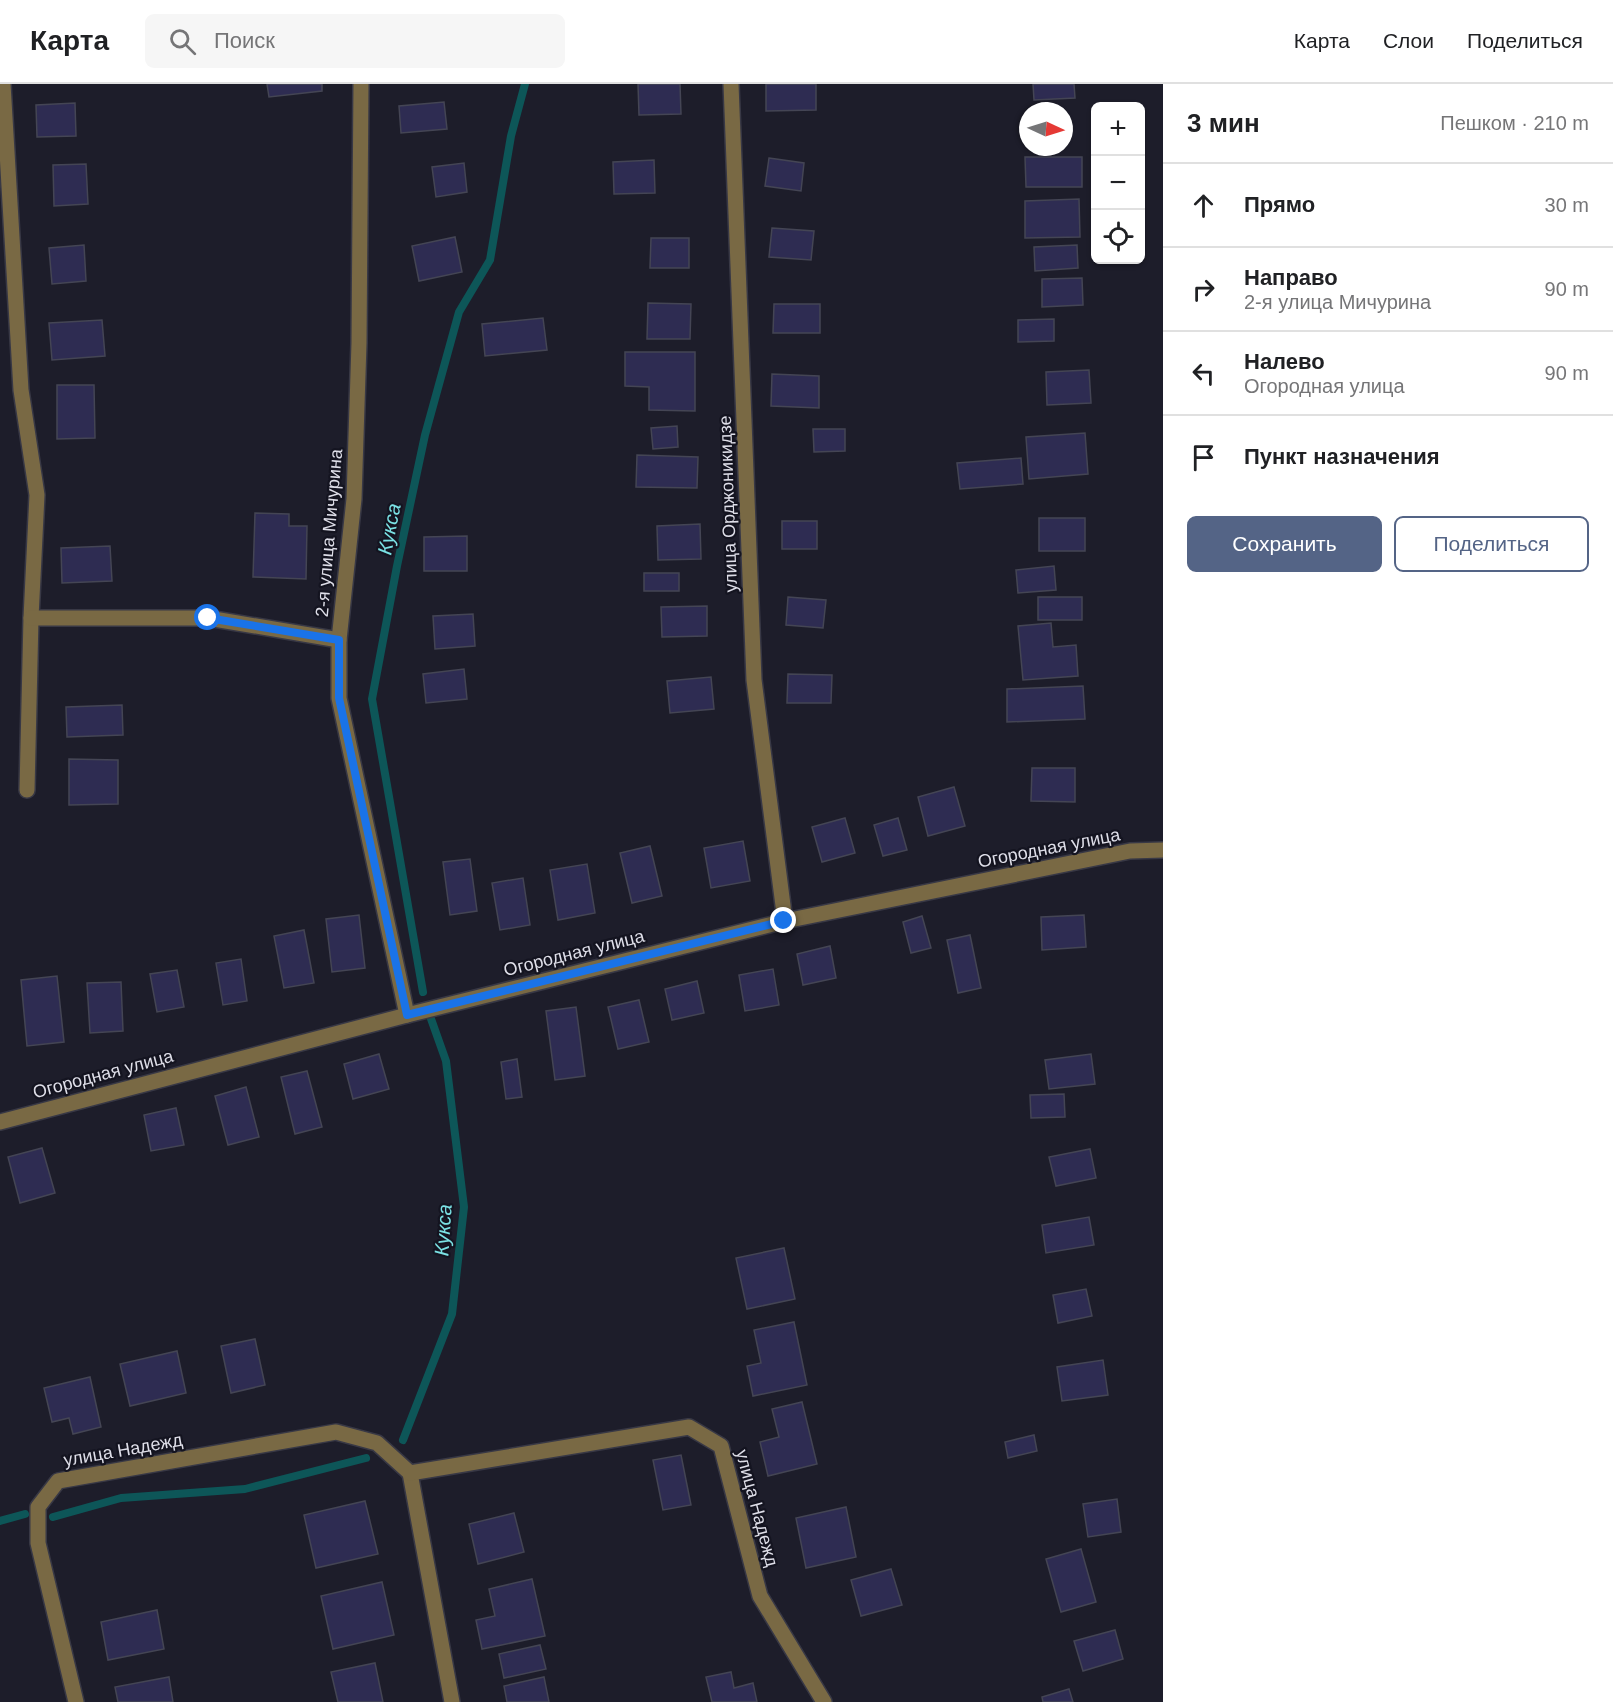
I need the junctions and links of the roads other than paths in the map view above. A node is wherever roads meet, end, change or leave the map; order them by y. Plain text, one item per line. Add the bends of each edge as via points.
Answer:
1 (3, 84) edge
2 (361, 84) edge
3 (731, 84) edge
4 (31, 618) junction
5 (339, 640) junction
6 (27, 790) dead end
7 (1163, 850) edge
8 (784, 921) junction
9 (407, 1015) junction
10 (0, 1122) edge
11 (410, 1473) junction
12 (75, 1702) edge
13 (452, 1702) edge
14 (824, 1702) edge

1 - 4 street via 21,390 37,495
2 - 5 street, 2-я улица Мичурина via 354,500
3 - 8 street, улица Орджоникидзе via 754,680
4 - 5 street via 208,618
4 - 6 street
5 - 9 street, 2-я улица Мичурина via 339,698
7 - 8 street, Огородная улица via 1130,851
8 - 9 street, Огородная улица
9 - 10 street, Огородная улица
11 - 12 street, улица Надежд via 377,1443 336,1432 58,1481 38,1507 38,1543
11 - 13 street
11 - 14 street, улица Надежд via 689,1427 721,1446 760,1596

